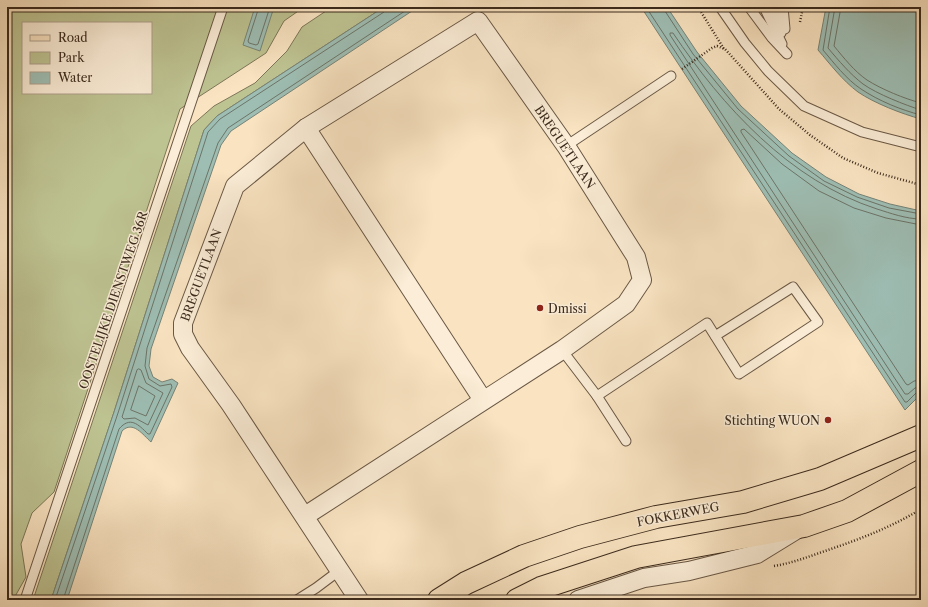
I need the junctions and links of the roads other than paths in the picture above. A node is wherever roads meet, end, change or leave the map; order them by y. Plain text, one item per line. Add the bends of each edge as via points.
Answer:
1 (223, 7) edge
2 (720, 7) edge
3 (749, 7) edge
4 (757, 7) edge
5 (764, 7) edge
6 (769, 7) edge
7 (774, 7) edge
8 (779, 7) edge
9 (783, 7) edge
10 (786, 7) edge
11 (787, 54) junction
12 (672, 76) road end
13 (306, 128) junction
14 (566, 146) junction
15 (921, 147) edge
16 (715, 336) junction
17 (562, 350) junction
18 (596, 396) junction
19 (483, 400) junction
20 (921, 436) edge
21 (626, 441) dead end
22 (921, 471) edge
23 (305, 516) junction
24 (804, 526) junction
25 (340, 570) junction
26 (581, 599) edge
27 (25, 600) edge
28 (297, 600) edge
29 (359, 600) edge
30 (438, 600) edge
31 (517, 600) edge

1 - 27 lane, OOSTELIJKE DIENSTWEG 36R
2 - 15 lane via 768,71 804,106 862,132
3 - 11 lane
4 - 11 lane
5 - 11 lane
6 - 11 lane
7 - 11 lane
8 - 11 lane
9 - 11 lane
10 - 11 lane
12 - 14 lane
13 - 14 street, BREGUETLAAN via 478,21
13 - 19 street
13 - 23 street, BREGUETLAAN via 234,186 182,323 183,334 190,348
14 - 17 street, BREGUETLAAN via 636,257 642,280 626,304
16 - 16 lane via 739,374 818,322 793,287
16 - 18 lane via 707,323
17 - 18 lane
17 - 19 street, BREGUETLAAN
18 - 21 lane
19 - 23 street, BREGUETLAAN
20 - 30 main road, FOKKERWEG via 806,484 743,502 656,517 573,539 524,556 466,583
22 - 24 main road via 847,511
23 - 25 street, BREGUETLAAN
24 - 26 street via 757,554 689,571 644,578
24 - 31 main road via 636,557 541,588
25 - 28 lane
25 - 29 street, BREGUETLAAN

